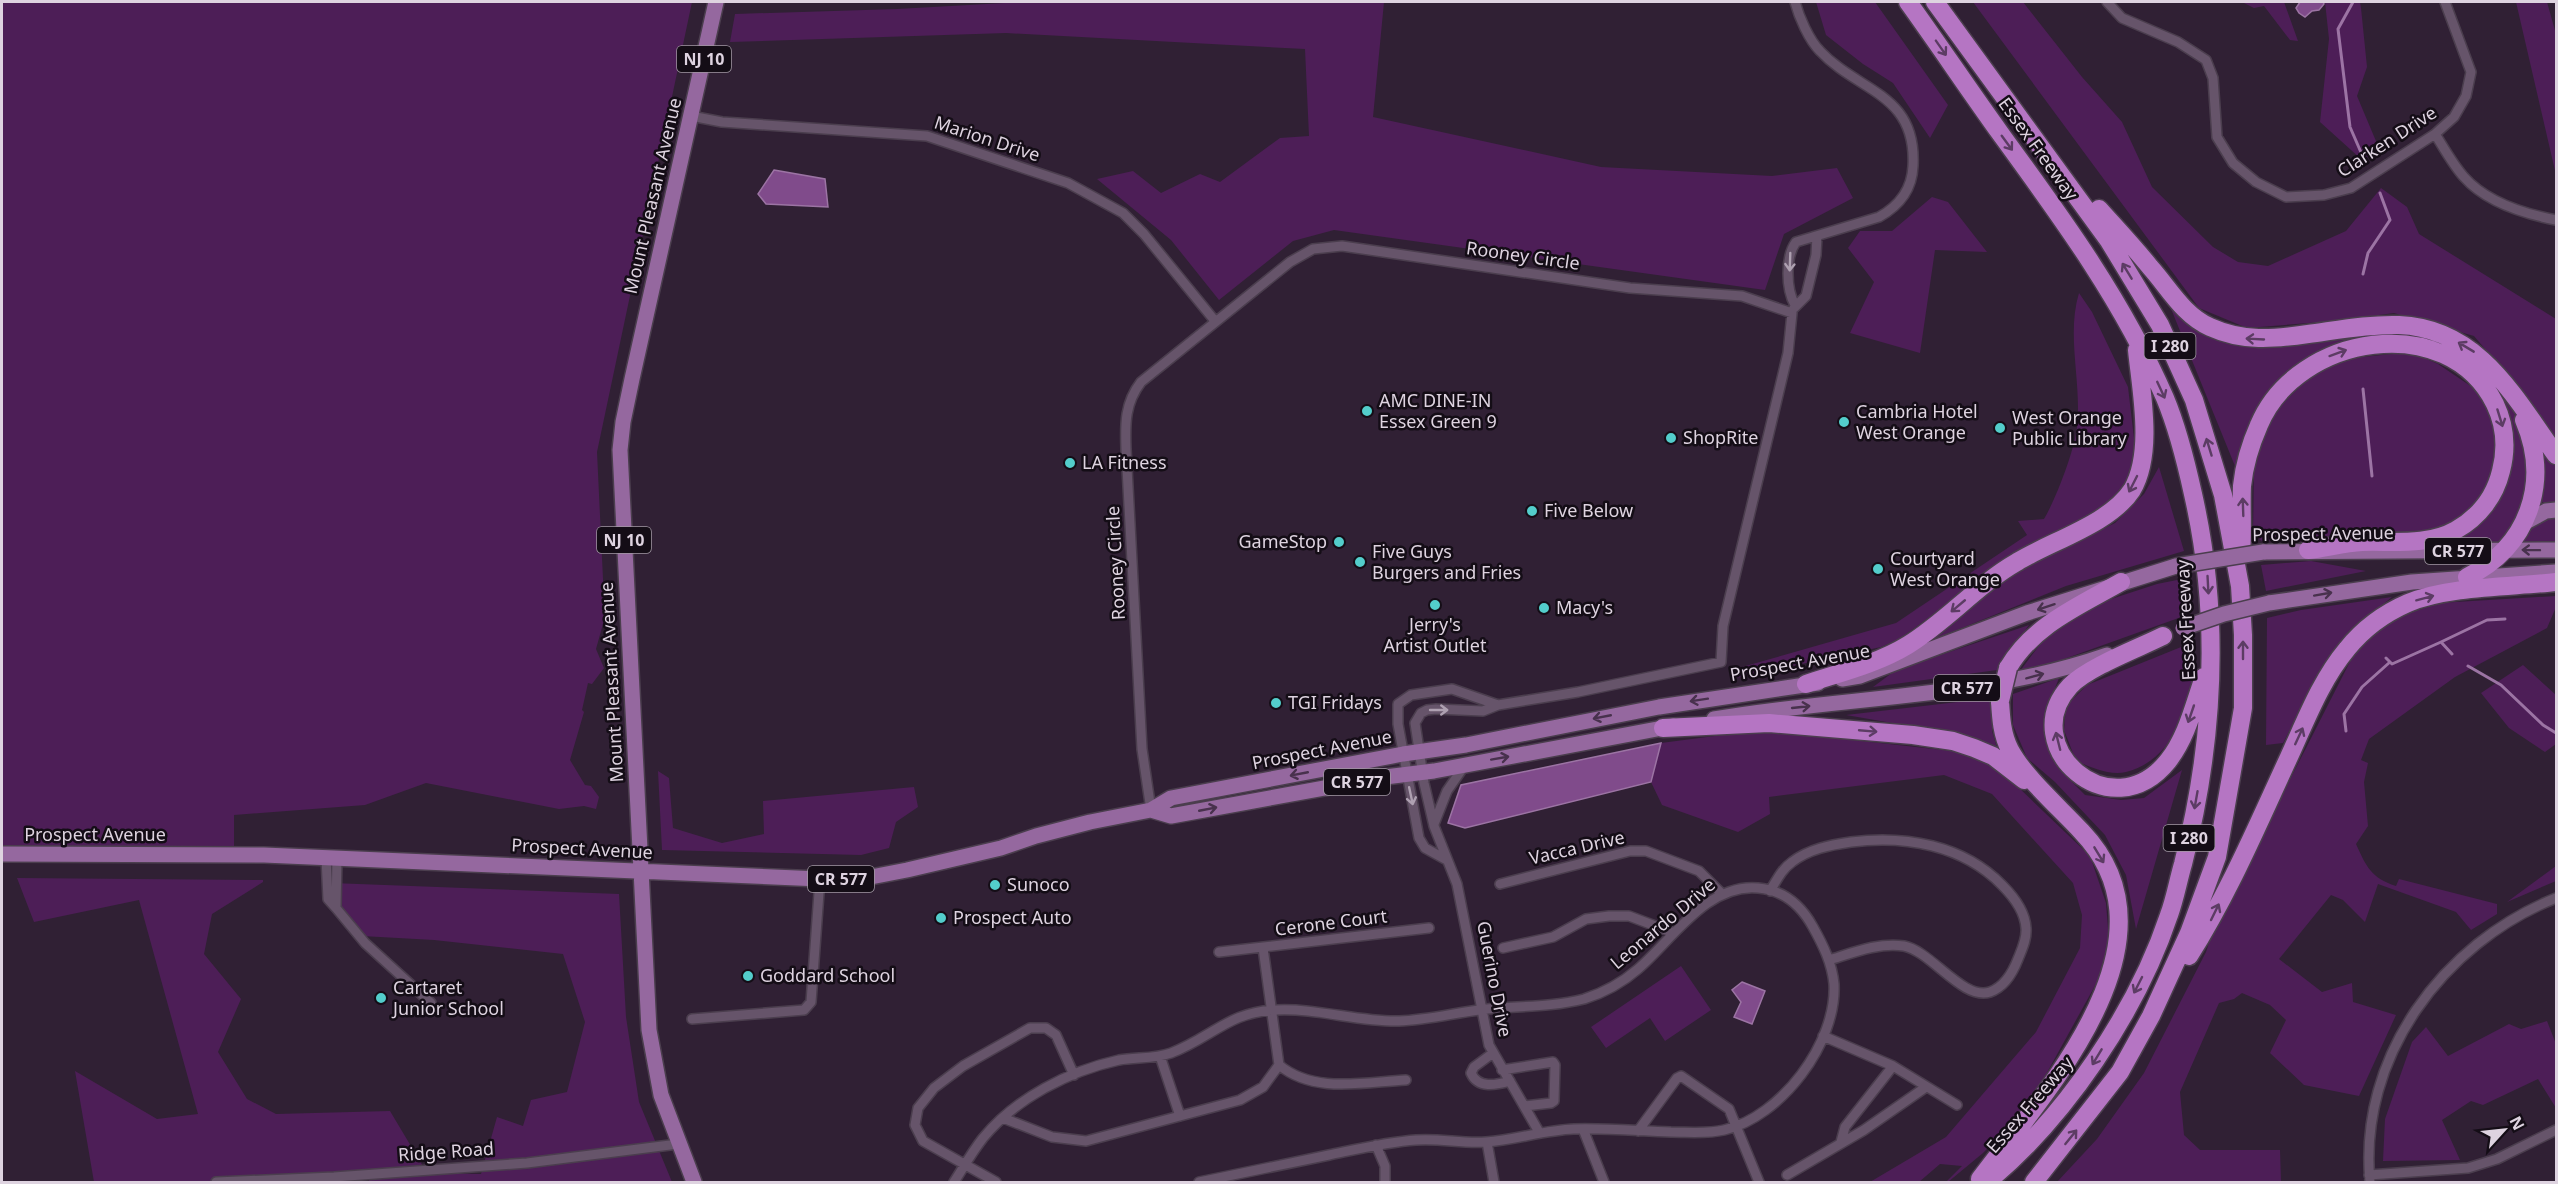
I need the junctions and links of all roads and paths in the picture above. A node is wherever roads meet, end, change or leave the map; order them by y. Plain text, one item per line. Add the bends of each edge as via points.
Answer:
1 (716, 2) edge
2 (1795, 2) edge
3 (1908, 2) edge
4 (1935, 2) edge
5 (2107, 2) edge
6 (2445, 2) edge
7 (691, 116) junction
8 (2435, 134) junction
9 (2032, 136) junction
10 (2556, 220) edge
11 (1817, 236) junction
12 (1794, 309) junction
13 (1215, 321) junction
14 (2136, 337) junction
15 (2514, 394) junction
16 (2556, 455) edge
17 (2556, 510) edge
18 (2524, 523) junction
19 (2308, 550) junction
20 (2505, 550) junction
21 (2556, 550) edge
22 (2556, 572) edge
23 (2467, 577) junction
24 (2121, 582) junction
25 (2556, 582) edge
26 (2240, 586) junction
27 (2163, 636) junction
28 (2211, 659) junction
29 (1806, 684) junction
30 (1498, 705) junction
31 (1663, 728) junction
32 (1419, 752) junction
33 (1403, 754) junction
34 (1465, 765) junction
35 (1414, 773) junction
36 (1151, 810) junction
37 (2062, 810) junction
38 (1434, 826) junction
39 (2, 854) edge
40 (332, 858) junction
41 (1445, 860) junction
42 (641, 871) junction
43 (820, 879) junction
44 (1500, 884) dead end
45 (1770, 891) junction
46 (1722, 894) junction
47 (2556, 898) edge
48 (1429, 928) dead end
49 (1674, 933) junction
50 (1263, 948) junction
51 (1503, 948) dead end
52 (1219, 952) dead end
53 (1829, 960) junction
54 (431, 1003) dead end
55 (1271, 1010) junction
56 (1481, 1010) junction
57 (2151, 1016) junction
58 (692, 1019) dead end
59 (1823, 1036) junction
60 (1493, 1053) junction
61 (1160, 1056) junction
62 (1279, 1065) junction
63 (1893, 1066) junction
64 (1502, 1070) junction
65 (1074, 1075) junction
66 (1406, 1080) dead end
67 (1510, 1082) junction
68 (1926, 1087) junction
69 (1525, 1106) junction
70 (1957, 1106) dead end
71 (1180, 1116) junction
72 (1003, 1118) junction
73 (1736, 1126) junction
74 (1583, 1129) junction
75 (2556, 1130) edge
76 (1638, 1131) junction
77 (1539, 1132) junction
78 (1487, 1142) junction
79 (1841, 1142) junction
80 (678, 1144) junction
81 (1376, 1145) junction
82 (964, 1166) junction
83 (1787, 1175) dead end
84 (2370, 1178) edge
85 (216, 1182) edge
86 (694, 1182) edge
87 (954, 1182) edge
88 (996, 1182) edge
89 (1199, 1182) edge
90 (1385, 1182) edge
91 (1494, 1182) edge
92 (1604, 1182) edge
93 (1759, 1182) edge
94 (1977, 1182) edge
95 (1987, 1182) edge
96 (2034, 1182) edge

1 - 7 main road, Mount Pleasant Avenue / NJ 10
2 - 11 street via 1818,50 1880,92 1896,109 1913,147 1912,180 1901,202 1879,217
3 -> 14 highway, Essex Freeway / I 280 via 2069,228
4 - 9 highway, Essex Freeway / I 280
5 - 8 street, Clarken Drive via 2122,18 2178,42 2206,60 2213,78 2217,137 2233,163 2256,182 2286,197 2324,195 2351,188
6 - 8 street, Clarken Drive via 2471,72 2466,96 2454,117
7 - 13 street, Marion Drive via 722,122 927,136 1068,183 1123,213
7 - 42 main road, Mount Pleasant Avenue / NJ 10 via 634,369 620,450
8 - 10 street via 2463,176 2481,193 2535,216
15 -> 9 highway via 2477,354 2434,332 2400,325 2261,339 2208,327 2178,302
26 -> 9 highway, Essex Freeway / I 280 via 2223,495 2194,400 2160,325 2109,241
11 - 12 street via 1806,296
11 -> 12 street via 1806,237 1790,249 1789,294
12 - 13 street, Rooney Circle via 1742,296 1630,288 1342,246 1301,254
12 - 30 street via 1788,353 1723,626 1721,663
13 - 36 street, Rooney Circle via 1142,382 1126,415 1142,749
14 -> 28 highway, Essex Freeway / I 280 via 2183,449 2208,573
14 -> 29 highway via 2145,428 2143,448 2132,489 2119,505 2102,518 2015,562 1907,646 1884,658
15 - 16 highway
15 - 18 highway via 2535,452 2536,475
17 - 18 main road
18 - 20 highway
19 - 20 main road, Prospect Avenue / CR 577
19 - 24 main road, Prospect Avenue / CR 577, bridge via 2263,552 2176,566
26 -> 19 highway via 2242,485 2250,448 2259,424 2283,388 2318,361 2368,344 2417,346 2459,364 2475,376 2496,406 2505,450 2498,483 2480,512 2455,531 2438,537
21 -> 20 main road, Prospect Avenue / CR 577
20 - 23 highway via 2492,564
22 - 23 main road, Prospect Avenue / CR 577
27 -> 23 main road, Prospect Avenue / CR 577, bridge via 2269,603 2358,588
24 -> 29 main road, Prospect Avenue / CR 577 via 1860,676
24 - 37 highway, bridge via 2036,633 2008,668 2000,701 2011,751
57 -> 25 highway via 2210,923 2315,700 2347,648 2379,620 2411,602 2450,592
57 -> 26 highway, Essex Freeway / I 280 via 2190,933 2217,858 2243,708
28 -> 27 highway via 2182,737 2160,770 2128,786 2096,785 2077,774 2061,753 2055,729 2058,706 2071,684 2084,675
31 -> 27 main road, Prospect Avenue / CR 577 via 1743,714 2023,680
28 -> 95 highway, Essex Freeway / I 280 via 2206,749 2191,831 2170,915 2152,958 2083,1079 2035,1137
29 -> 32 main road, Prospect Avenue / CR 577 via 1659,706
32 -> 30 street via 1415,723 1421,713 1436,709 1483,711
30 - 33 street via 1452,689 1405,697 1396,714
34 -> 31 main road, Prospect Avenue / CR 577
31 -> 37 highway via 1769,723 1953,741 1993,756
32 - 33 main road, Prospect Avenue / CR 577
32 - 35 street
33 - 35 street, Guerino Drive
33 -> 36 main road, Prospect Avenue / CR 577 via 1172,798
34 - 35 main road, Prospect Avenue / CR 577
34 - 38 street via 1447,791
36 -> 35 main road, Prospect Avenue / CR 577 via 1171,816
35 - 38 street, Guerino Drive
35 -> 41 street, Guerino Drive via 1419,838 1425,848
36 - 43 main road, Prospect Avenue / CR 577 via 1079,824 1001,848 907,870 871,877
37 -> 94 highway via 2097,852 2115,889 2120,927 2114,966 2102,998 2058,1075
38 - 41 street, Guerino Drive
39 - 40 main road, Prospect Avenue
40 - 42 main road, Prospect Avenue
40 - 54 street via 336,908 365,943
41 - 56 street, Guerino Drive via 1457,884
42 - 43 main road, Prospect Avenue / CR 577
42 - 80 main road, Mount Pleasant Avenue via 653,1062
43 - 58 street via 811,1002 804,1010
44 - 46 street, Vacca Drive via 1638,851 1699,871
45 - 46 street, Leonardo Drive via 1735,888
45 - 53 street, Leonardo Drive via 1784,895 1798,906
45 - 53 street via 1791,862 1819,848 1872,839 1921,843 1946,849 1983,867 2010,893 2026,928 2015,968 2004,984 1987,993 1973,991 1905,946 1872,948
46 - 49 street, Leonardo Drive
47 - 84 street via 2488,934 2462,955 2422,1000 2392,1050 2378,1086 2368,1145
48 - 50 street, Cerone Court
49 - 51 street via 1629,916 1609,916 1586,919 1553,937
49 - 56 street, Leonardo Drive via 1637,970 1613,987 1586,998
50 - 52 street
50 - 55 street, Cerone Court
53 - 59 street, Leonardo Drive via 1834,998
55 - 56 street, Leonardo Drive via 1400,1021
55 - 61 street, Leonardo Drive via 1231,1019
55 - 62 street, Cerone Court
56 - 60 street, Guerino Drive
96 -> 57 highway, Essex Freeway / I 280 via 2120,1072
59 - 63 street
59 - 73 street, Leonardo Drive via 1794,1084 1762,1112
60 - 64 street, Guerino Drive
60 - 67 street via 1474,1067 1474,1080 1496,1085
61 - 65 street, Leonardo Drive via 1118,1060
61 - 71 street
62 - 66 street via 1291,1074 1322,1084
62 - 71 street via 1272,1078 1254,1094
63 - 68 street
63 - 79 street via 1845,1127
64 - 67 street, Guerino Drive
64 - 69 street via 1553,1062 1555,1065 1554,1101
65 - 72 street, Leonardo Drive via 1023,1101
65 - 82 street via 1056,1035 1046,1029 1030,1028 963,1066 934,1088 918,1108 915,1125 923,1141
67 - 69 street, Guerino Drive
68 - 70 street
68 - 79 street
69 - 77 street, Guerino Drive
71 - 72 street via 1086,1141 1052,1137
72 - 82 street, Leonardo Drive
73 - 76 street, Leonardo Drive via 1707,1133
73 - 76 street via 1729,1108 1681,1076
73 - 93 street
74 - 76 street, Leonardo Drive
74 - 77 street, Leonardo Drive
74 - 92 street
75 - 84 street via 2497,1159 2468,1168
77 - 78 street, Leonardo Drive
78 - 81 street, Leonardo Drive via 1415,1140
78 - 91 street
79 - 83 street
80 - 85 street, Ridge Road via 527,1163
80 - 86 main road, Mount Pleasant Avenue
81 - 89 street, Leonardo Drive
81 - 90 street
82 - 87 street, Leonardo Drive
82 - 88 street

